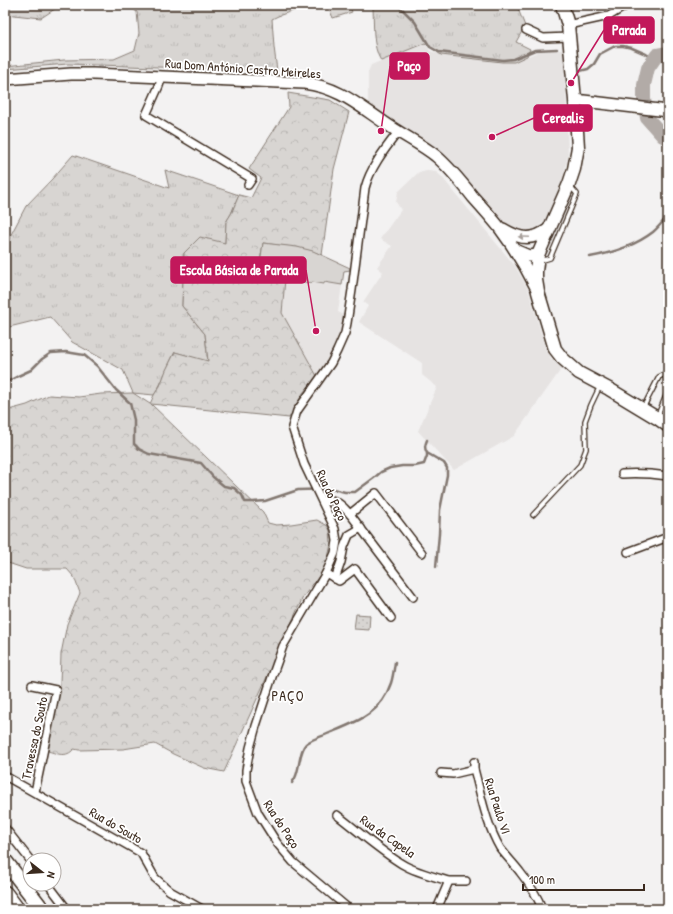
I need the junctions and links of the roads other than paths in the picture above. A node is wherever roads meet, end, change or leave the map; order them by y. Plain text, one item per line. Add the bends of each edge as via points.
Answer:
1 (562, 5) edge
2 (627, 5) edge
3 (526, 30) dead end
4 (568, 31) junction
5 (162, 77) junction
6 (5, 80) edge
7 (576, 100) junction
8 (668, 111) edge
9 (398, 132) junction
10 (569, 184) junction
11 (248, 185) dead end
12 (499, 227) junction
13 (550, 228) junction
14 (515, 250) junction
15 (537, 258) junction
16 (538, 292) junction
17 (668, 374) edge
18 (601, 385) junction
19 (668, 391) edge
20 (642, 410) junction
21 (657, 418) junction
22 (668, 426) edge
23 (622, 474) dead end
24 (668, 476) edge
25 (322, 501) junction
26 (350, 514) junction
27 (533, 515) dead end
28 (361, 528) junction
29 (668, 537) edge
30 (628, 552) dead end
31 (422, 553) dead end
32 (326, 573) junction
33 (335, 579) junction
34 (413, 597) dead end
35 (392, 618) dead end
36 (32, 685) dead end
37 (441, 773) dead end
38 (5, 776) edge
39 (35, 792) junction
40 (337, 815) dead end
41 (5, 828) edge
42 (24, 852) edge
43 (7, 863) edge
44 (449, 881) junction
45 (466, 882) dead end
46 (54, 892) edge
47 (5, 893) edge
48 (17, 909) edge
49 (42, 909) edge
50 (67, 909) edge
51 (202, 909) edge
52 (349, 909) edge
53 (436, 909) edge
54 (542, 909) edge

1 - 4 main road
2 - 4 street via 609,16
3 - 4 street via 543,38
4 - 7 main road
5 - 6 street, Rua Dom António Castro Meireles via 71,74
5 - 9 street, Rua Dom António Castro Meireles via 317,85 347,96
5 - 11 street via 146,115 252,179
7 - 8 street
7 - 10 main road via 578,147
9 - 12 street, Rua Dom António Castro Meireles via 428,150 454,173
9 - 25 street, Rua do Paço via 370,172 364,188 345,334 331,363 297,411 292,427 304,464
10 - 13 main road
10 - 15 lane via 577,194 550,258
13 -> 12 street, Rua Dom António Castro Meireles via 542,234 526,238
12 - 14 street, Rua Dom António Castro Meireles
13 - 15 main road
14 - 15 street
14 - 16 street, Rua Dom António Castro Meireles
15 - 16 main road
16 - 18 main road via 555,349 579,373
17 - 20 lane via 659,377
18 - 20 main road
18 - 27 lane via 585,421 586,449 580,465
19 - 21 lane
20 - 21 main road
21 - 22 main road
23 - 24 street
25 - 26 street via 339,502
25 - 32 street, Rua do Paço via 336,529 337,540 335,553
26 - 28 street
26 - 31 street via 376,493
28 - 33 street via 349,535
28 - 34 street
29 - 30 street
32 - 33 street
32 - 52 street, Rua do Paço via 283,646 256,726 246,781 258,813 277,843 294,862
33 - 35 street via 339,581 355,569
36 - 39 street, Travessa do Souto via 56,690
37 - 54 street, Rua Paulo VI via 453,774 474,766 486,816 496,838
38 - 39 street, Rua do Souto
39 - 51 street, Rua do Souto via 141,853 155,878 170,892
40 - 44 street, Rua da Capela via 403,865
41 - 42 street
43 - 49 highway
44 - 45 street, Rua da Capela
44 - 53 street
46 - 50 street
47 - 48 highway

